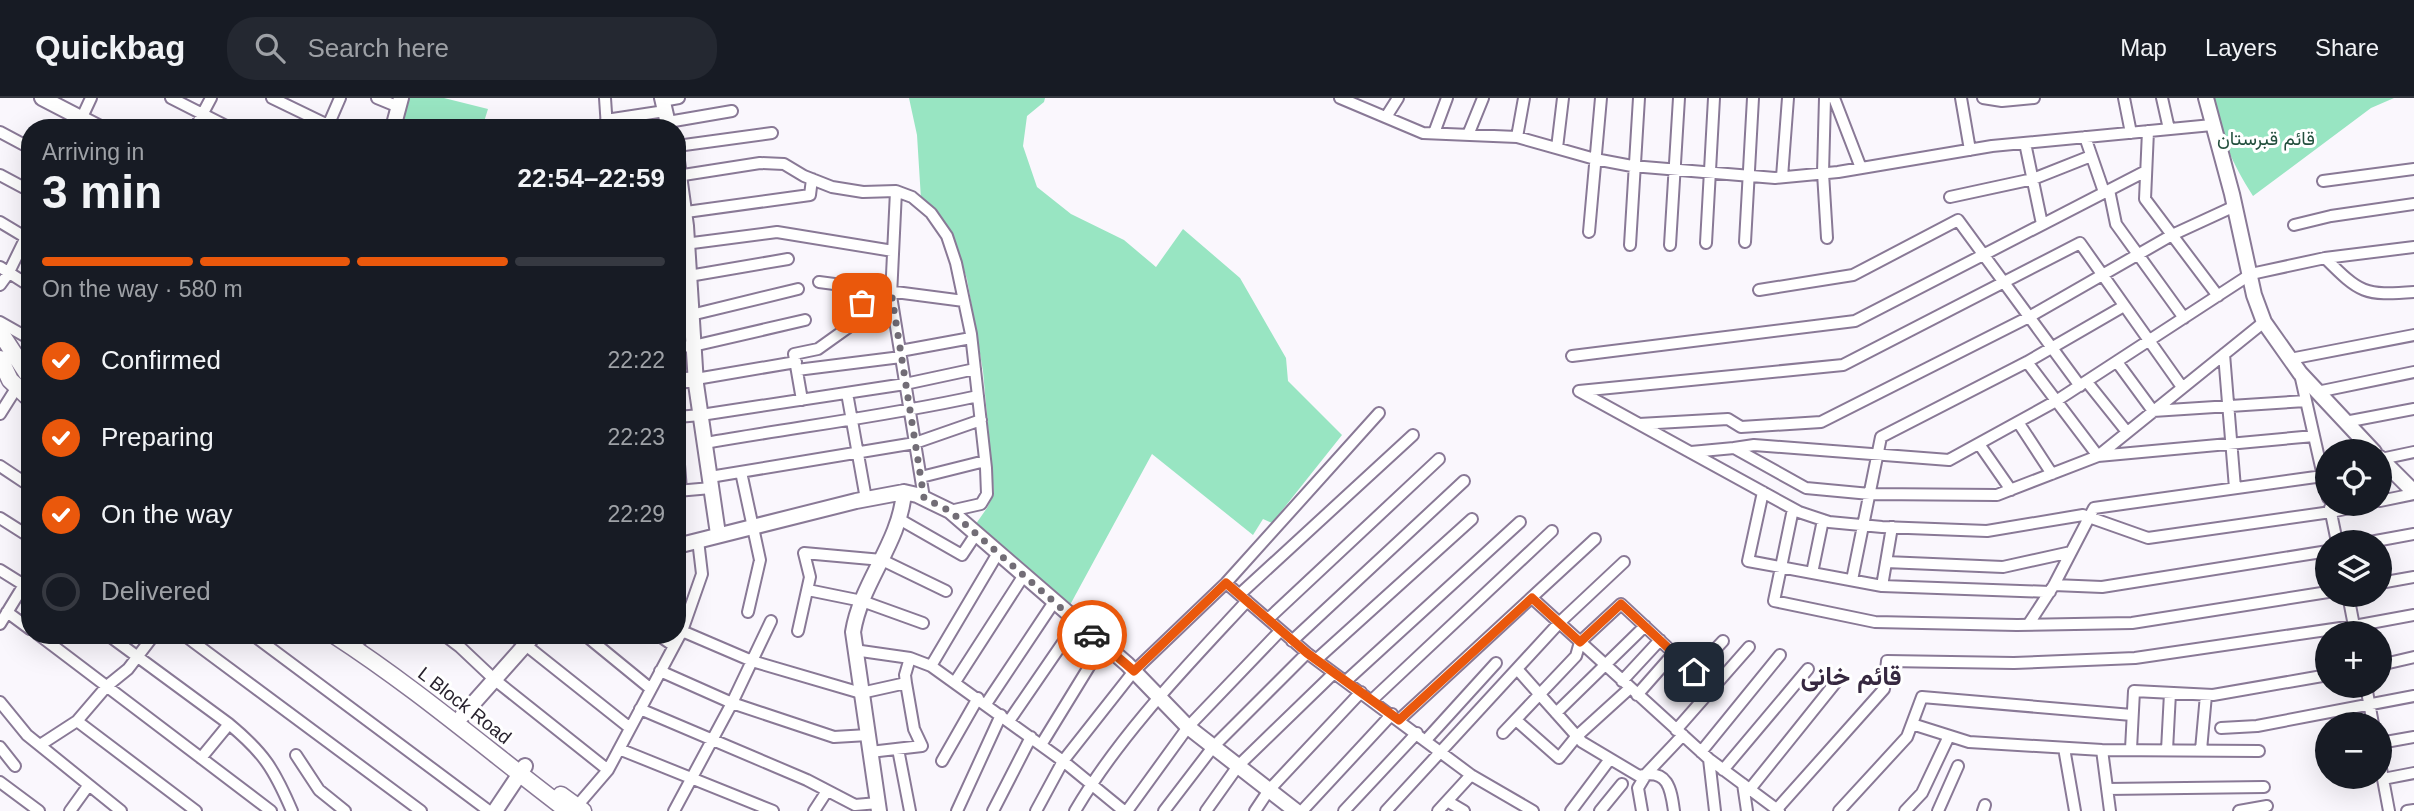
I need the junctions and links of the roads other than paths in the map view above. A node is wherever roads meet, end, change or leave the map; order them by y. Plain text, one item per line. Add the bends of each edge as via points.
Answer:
1 (42, 98) edge
2 (91, 98) edge
3 (171, 98) edge
4 (211, 98) edge
5 (272, 98) edge
6 (340, 98) edge
7 (377, 98) edge
8 (605, 98) edge
9 (679, 98) edge
10 (1340, 98) edge
11 (1398, 98) edge
12 (1447, 98) edge
13 (1483, 98) edge
14 (1524, 98) edge
15 (1563, 98) edge
16 (1601, 98) edge
17 (1639, 98) edge
18 (1679, 98) edge
19 (1714, 98) edge
20 (1753, 98) edge
21 (1788, 98) edge
22 (1825, 98) edge
23 (1836, 98) edge
24 (1961, 98) edge
25 (1983, 98) edge
26 (2034, 98) edge
27 (2124, 98) edge
28 (2162, 98) edge
29 (2206, 98) edge
30 (400, 103) edge
31 (732, 111) dead end
32 (665, 112) edge
33 (202, 114) junction
34 (1386, 117) junction
35 (73, 119) edge
36 (81, 119) edge
37 (200, 119) edge
38 (212, 119) edge
39 (314, 119) edge
40 (333, 119) edge
41 (607, 119) edge
42 (631, 119) edge
43 (2212, 125) junction
44 (2169, 129) junction
45 (2148, 131) junction
46 (0, 132) edge
47 (772, 133) dead end
48 (1434, 133) junction
49 (2131, 133) junction
50 (1468, 135) junction
51 (1517, 137) junction
52 (2085, 137) junction
53 (21, 143) edge
54 (2025, 143) junction
55 (686, 145) edge
56 (1557, 148) junction
57 (1970, 150) junction
58 (2091, 156) junction
59 (1595, 159) junction
60 (1635, 166) junction
61 (1861, 168) junction
62 (1675, 169) junction
63 (2414, 169) edge
64 (686, 170) edge
65 (2146, 171) junction
66 (1709, 172) junction
67 (1823, 173) junction
68 (0, 175) edge
69 (1747, 176) junction
70 (1782, 177) junction
71 (812, 179) junction
72 (2033, 179) junction
73 (2323, 181) dead end
74 (21, 186) edge
75 (896, 191) junction
76 (2107, 191) junction
77 (1950, 197) dead end
78 (2414, 204) edge
79 (2235, 206) junction
80 (686, 211) edge
81 (0, 222) edge
82 (2042, 224) junction
83 (2294, 225) dead end
84 (21, 232) edge
85 (1589, 232) dead end
86 (2172, 235) junction
87 (1827, 238) dead end
88 (1745, 242) dead end
89 (686, 243) edge
90 (1706, 243) dead end
91 (1630, 244) dead end
92 (1670, 245) dead end
93 (21, 246) edge
94 (2414, 247) edge
95 (893, 251) junction
96 (1983, 254) junction
97 (2137, 256) junction
98 (2325, 258) junction
99 (788, 259) dead end
100 (4, 271) edge
101 (2251, 274) junction
102 (2102, 275) junction
103 (686, 279) edge
104 (21, 281) edge
105 (819, 282) dead end
106 (2003, 282) junction
107 (0, 285) edge
108 (863, 288) junction
109 (798, 289) dead end
110 (1759, 290) dead end
111 (891, 291) junction
112 (2414, 292) edge
113 (2218, 296) junction
114 (964, 301) junction
115 (2124, 306) junction
116 (686, 316) edge
117 (2029, 317) junction
118 (2183, 318) junction
119 (805, 320) dead end
120 (0, 322) edge
121 (2264, 322) junction
122 (686, 323) edge
123 (0, 332) edge
124 (21, 334) edge
125 (2414, 335) edge
126 (971, 338) junction
127 (2148, 342) junction
128 (686, 346) edge
129 (693, 346) junction
130 (2052, 348) junction
131 (900, 354) junction
132 (2224, 354) junction
133 (1572, 356) dead end
134 (0, 359) edge
135 (2290, 359) junction
136 (2027, 362) junction
137 (2117, 362) junction
138 (796, 366) junction
139 (975, 369) junction
140 (2414, 372) edge
141 (21, 377) edge
142 (696, 379) junction
143 (686, 380) edge
144 (21, 382) edge
145 (905, 384) junction
146 (2083, 384) junction
147 (21, 387) edge
148 (2182, 387) junction
149 (846, 393) junction
150 (978, 396) junction
151 (2311, 396) junction
152 (802, 400) junction
153 (2056, 401) junction
154 (2228, 406) junction
155 (2414, 409) edge
156 (910, 411) junction
157 (2153, 411) junction
158 (1379, 413) dead end
159 (0, 414) edge
160 (701, 415) junction
161 (686, 416) edge
162 (851, 418) junction
163 (981, 420) junction
164 (2018, 422) junction
165 (2345, 422) junction
166 (1639, 424) junction
167 (2127, 432) junction
168 (1413, 435) dead end
169 (2314, 436) junction
170 (2362, 439) edge
171 (2315, 440) edge
172 (705, 443) junction
173 (915, 443) junction
174 (1979, 443) junction
175 (2232, 443) junction
176 (1734, 448) junction
177 (2414, 452) edge
178 (1691, 453) junction
179 (857, 454) junction
180 (2392, 454) edge
181 (1878, 456) junction
182 (2098, 456) junction
183 (1439, 459) dead end
184 (985, 461) junction
185 (0, 466) edge
186 (2392, 470) edge
187 (741, 472) junction
188 (2052, 474) junction
189 (921, 477) junction
190 (2315, 477) edge
191 (21, 480) edge
192 (1464, 481) dead end
193 (710, 483) junction
194 (2235, 488) junction
195 (686, 489) edge
196 (2011, 489) junction
197 (904, 492) junction
198 (1763, 492) junction
199 (2414, 493) edge
200 (1870, 494) junction
201 (924, 498) junction
202 (866, 499) junction
203 (2392, 499) edge
204 (1793, 509) junction
205 (2315, 510) edge
206 (950, 511) junction
207 (2090, 518) junction
208 (0, 519) edge
209 (900, 519) junction
210 (1472, 519) dead end
211 (1823, 520) junction
212 (1520, 522) dead end
213 (1864, 525) junction
214 (754, 526) junction
215 (1892, 527) junction
216 (1552, 531) dead end
217 (21, 532) edge
218 (718, 534) junction
219 (976, 534) junction
220 (2414, 534) edge
221 (2392, 538) edge
222 (1595, 539) dead end
223 (698, 540) junction
224 (686, 543) edge
225 (2071, 552) junction
226 (998, 553) junction
227 (2315, 553) edge
228 (882, 560) junction
229 (1625, 562) dead end
230 (1886, 562) junction
231 (1781, 567) junction
232 (0, 570) edge
233 (1812, 573) junction
234 (1024, 575) junction
235 (2414, 577) edge
236 (21, 578) edge
237 (1852, 580) junction
238 (2392, 581) edge
239 (1226, 583) junction
240 (1882, 586) junction
241 (2052, 588) junction
242 (808, 590) junction
243 (21, 591) edge
244 (946, 591) dead end
245 (2315, 594) edge
246 (1243, 597) junction
247 (1532, 598) junction
248 (862, 601) junction
249 (1054, 602) junction
250 (8, 612) junction
251 (748, 612) dead end
252 (2414, 615) edge
253 (1268, 619) junction
254 (686, 620) edge
255 (771, 621) dead end
256 (2390, 621) edge
257 (21, 622) edge
258 (1077, 622) junction
259 (1560, 622) junction
260 (0, 623) edge
261 (923, 623) dead end
262 (2028, 625) junction
263 (1644, 626) junction
264 (798, 631) dead end
265 (1280, 631) junction
266 (686, 633) edge
267 (2315, 635) edge
268 (1660, 640) junction
269 (1292, 641) junction
270 (1723, 641) dead end
271 (1580, 642) junction
272 (50, 644) edge
273 (121, 644) edge
274 (147, 644) edge
275 (196, 644) edge
276 (265, 644) edge
277 (348, 644) edge
278 (367, 644) edge
279 (456, 644) edge
280 (527, 644) edge
281 (534, 644) edge
282 (596, 644) edge
283 (671, 644) edge
284 (1103, 644) junction
285 (674, 646) joint
286 (1749, 647) dead end
287 (854, 650) junction
288 (1307, 653) junction
289 (1675, 653) junction
290 (1780, 655) dead end
291 (138, 656) junction
292 (2414, 657) edge
293 (909, 658) junction
294 (1317, 659) junction
295 (752, 661) junction
296 (2392, 662) edge
297 (1496, 663) dead end
298 (1605, 665) junction
299 (931, 666) junction
300 (1517, 669) junction
301 (1808, 669) dead end
302 (660, 671) junction
303 (1134, 671) junction
304 (1694, 672) junction
305 (1334, 673) junction
306 (2315, 677) edge
307 (495, 680) junction
308 (1346, 681) junction
309 (955, 682) junction
310 (1836, 682) dead end
311 (906, 683) junction
312 (107, 687) junction
313 (1630, 688) junction
314 (651, 689) junction
315 (1712, 689) junction
316 (1361, 692) junction
317 (861, 693) junction
318 (2170, 693) junction
319 (1539, 695) junction
320 (2206, 695) junction
321 (2414, 696) edge
322 (1158, 697) junction
323 (2368, 698) edge
324 (1372, 700) junction
325 (982, 701) junction
326 (0, 702) edge
327 (732, 703) junction
328 (2369, 705) junction
329 (640, 709) junction
330 (2370, 712) edge
331 (1556, 713) junction
332 (2132, 715) junction
333 (462, 716) junction
334 (1396, 717) junction
335 (1005, 718) junction
336 (77, 720) junction
337 (1516, 720) junction
338 (229, 724) junction
339 (1912, 724) junction
340 (631, 727) junction
341 (1188, 727) junction
342 (2221, 728) dead end
343 (1679, 732) junction
344 (1503, 733) dead end
345 (867, 735) junction
346 (1421, 736) junction
347 (1949, 736) junction
348 (1031, 737) junction
349 (1576, 737) junction
350 (2414, 737) edge
351 (711, 739) junction
352 (2392, 741) edge
353 (40, 745) junction
354 (1041, 745) junction
355 (0, 747) edge
356 (1213, 747) junction
357 (2064, 748) junction
358 (619, 749) junction
359 (898, 749) junction
360 (2131, 749) junction
361 (2102, 750) junction
362 (2166, 750) junction
363 (2201, 750) junction
364 (1441, 751) junction
365 (2259, 751) dead end
366 (870, 752) junction
367 (296, 755) dead end
368 (1705, 756) junction
369 (201, 758) junction
370 (1610, 759) junction
371 (942, 761) dead end
372 (1063, 761) junction
373 (1958, 765) dead end
374 (15, 766) dead end
375 (1238, 766) junction
376 (608, 770) junction
377 (1723, 770) junction
378 (523, 771) junction
379 (1647, 773) junction
380 (2414, 773) edge
381 (1471, 775) junction
382 (2392, 777) edge
383 (691, 778) junction
384 (0, 782) edge
385 (1091, 783) junction
386 (1622, 784) dead end
387 (88, 786) junction
388 (1746, 787) junction
389 (2264, 787) dead end
390 (2107, 789) junction
391 (2385, 789) edge
392 (1269, 790) junction
393 (827, 791) junction
394 (1447, 801) junction
395 (1111, 806) edge
396 (2267, 806) dead end
397 (878, 807) edge
398 (576, 809) edge
399 (1778, 810) edge
400 (1907, 810) edge
401 (2414, 810) edge
402 (39, 811) edge
403 (70, 811) edge
404 (121, 811) edge
405 (196, 811) edge
406 (271, 811) edge
407 (292, 811) edge
408 (345, 811) edge
409 (421, 811) edge
410 (489, 811) edge
411 (495, 811) edge
412 (674, 811) edge
413 (774, 811) edge
414 (814, 811) edge
415 (910, 811) edge
416 (957, 811) edge
417 (993, 811) edge
418 (1036, 811) edge
419 (1075, 811) edge
420 (1126, 811) edge
421 (1164, 811) edge
422 (1206, 811) edge
423 (1255, 811) edge
424 (1296, 811) edge
425 (1302, 811) edge
426 (1345, 811) edge
427 (1386, 811) edge
428 (1438, 811) edge
429 (1464, 811) edge
430 (1533, 811) edge
431 (1570, 811) edge
432 (1600, 811) edge
433 (1642, 811) edge
434 (1674, 811) edge
435 (1715, 811) edge
436 (1747, 811) edge
437 (1839, 811) edge
438 (1938, 811) edge
439 (2075, 811) edge
440 (2110, 811) edge
441 (2239, 811) edge
442 (2389, 811) edge
443 (2407, 811) edge

1 - 35 street
2 - 36 street
3 - 33 street
4 - 33 street
5 - 39 street
6 - 40 street
7 - 30 street
8 - 41 street
9 - 32 street
10 - 34 street
11 - 34 street
12 - 48 street
13 - 50 street
14 - 51 street
15 - 56 street
16 - 59 street
17 - 60 street
18 - 62 street
19 - 66 street
20 - 69 street
21 - 70 street
22 - 67 street
23 - 61 street
24 - 57 street
25 - 26 street
27 - 49 street
28 - 44 street
29 - 43 street
31 - 32 street
32 - 42 street
33 - 37 street
33 - 38 street
34 - 48 street
43 - 44 street
43 - 79 street
44 - 45 street
45 - 49 street
45 - 65 street
46 - 53 street
47 - 55 street
48 - 50 street
49 - 52 street
50 - 51 street
51 - 56 street
52 - 54 street
52 - 58 street
54 - 57 street
54 - 72 street
56 - 59 street
57 - 61 street
58 - 72 street
58 - 76 street
59 - 60 street
59 - 85 street
60 - 62 street
60 - 91 street
61 - 67 street
62 - 66 street
62 - 92 street
63 - 73 street
64 - 71 street via 784,164
65 - 76 street
65 - 86 street via 2145,199
66 - 69 street
66 - 90 street
67 - 70 street
67 - 87 street
68 - 74 street
69 - 70 street
69 - 88 street
71 - 75 street via 863,192
71 - 80 street via 810,195
72 - 77 street
72 - 82 street
75 - 95 street
75 - 114 street via 931,213 947,236
76 - 82 street
76 - 97 street via 2116,224
78 - 83 street
79 - 86 street
79 - 101 street
81 - 84 street
82 - 96 street
86 - 97 street
86 - 113 street
89 - 95 street via 777,232
93 - 100 street
94 - 98 street
95 - 111 street
96 - 106 street
96 - 110 street via 1958,220 1853,275
96 - 133 street via 1855,321
97 - 102 street
97 - 118 street
98 - 101 street
98 - 112 street via 2352,285 2378,295
99 - 103 street
100 - 104 street
100 - 107 street
101 - 113 street
101 - 121 street
102 - 106 street via 2080,243
102 - 115 street
102 - 117 street
105 - 108 street
106 - 117 street
106 - 166 street via 1843,365 1579,391
108 - 111 street
108 - 138 street via 860,319 818,349 794,354
109 - 116 street
111 - 114 street
111 - 131 street
113 - 118 street
114 - 126 street
115 - 127 street
115 - 130 street
117 - 130 street
117 - 166 street via 1821,422 1741,427 1728,419
118 - 127 street
119 - 129 street
120 - 124 street
121 - 132 street
121 - 135 street
122 - 129 street
123 - 141 main road
125 - 135 street
126 - 131 street
126 - 139 street
127 - 137 street
127 - 148 street
128 - 129 street
129 - 142 street
130 - 136 street
130 - 146 street
131 - 138 street
131 - 145 street
132 - 148 street
132 - 154 street
134 - 144 main road via 10,380
135 - 151 street
136 - 153 street
136 - 181 street via 1881,437
137 - 146 street
137 - 157 street
138 - 142 street
138 - 152 street
139 - 145 street
139 - 150 street
140 - 151 street
142 - 143 street
142 - 160 street
145 - 149 street
145 - 156 street
146 - 153 street
146 - 167 street
147 - 159 street
148 - 157 street
149 - 152 street
149 - 162 street
150 - 156 street
150 - 163 street
151 - 154 street
151 - 165 street
151 - 169 street
152 - 160 street
153 - 164 street
153 - 182 street
154 - 157 street
154 - 175 street
155 - 165 street
156 - 162 street
156 - 173 street
157 - 167 street
158 - 239 street
160 - 161 street
160 - 172 street
162 - 172 street
162 - 179 street
163 - 173 street
163 - 184 street
164 - 174 street
164 - 188 street
165 - 170 street
166 - 178 street
167 - 182 street
168 - 246 street
169 - 171 street
169 - 175 street
172 - 193 street
173 - 179 street
173 - 189 street
174 - 181 street via 1949,460
174 - 196 street
175 - 182 street
175 - 194 street
176 - 178 street
176 - 181 street via 1754,445
176 - 200 street via 1806,488
177 - 180 street
178 - 198 street
179 - 187 street
179 - 202 street
181 - 200 street
182 - 188 street
183 - 253 street
184 - 189 street
184 - 206 street via 987,494 981,504
185 - 191 street
186 - 199 street
187 - 193 street
187 - 214 street
188 - 196 street
189 - 201 street
190 - 194 street
192 - 269 street
193 - 195 street
193 - 218 street
194 - 207 street via 2094,508
196 - 200 street via 1997,495
197 - 201 street
197 - 202 street
197 - 209 street
198 - 204 street
198 - 231 street via 1748,561
199 - 203 street
200 - 213 street
201 - 206 street
202 - 214 street
204 - 211 street
204 - 231 street
205 - 207 street via 2148,538
206 - 219 street
207 - 215 street via 1987,531
207 - 225 street
208 - 217 street
209 - 219 street via 962,555
209 - 228 street
210 - 294 street
211 - 213 street
211 - 233 street
212 - 308 street
213 - 215 street
213 - 237 street
214 - 218 street
214 - 251 street via 760,560
215 - 230 street
216 - 324 street
218 - 223 street
219 - 226 street
220 - 221 street
222 - 247 street
223 - 224 street
223 - 254 street via 702,574
225 - 230 street via 2003,567
225 - 241 street
226 - 234 street
226 - 299 street
227 - 241 street via 2102,587
228 - 242 street via 804,553
228 - 244 street
228 - 248 street
229 - 259 street
230 - 240 street
231 - 233 street
231 - 262 street via 1774,601 1875,622
232 - 236 street
233 - 237 street
234 - 249 street
234 - 309 street
235 - 238 street
237 - 240 street
239 - 246 street
239 - 303 street
240 - 241 street
241 - 262 street
242 - 248 street
242 - 264 street
243 - 250 street
245 - 262 street via 2132,623
246 - 253 street
246 - 322 street
247 - 259 street
247 - 334 street
248 - 261 street
248 - 287 street via 856,612
249 - 258 street
249 - 325 street
250 - 257 street
250 - 260 street
252 - 256 street
253 - 265 street
255 - 295 street
258 - 284 street
258 - 335 street
259 - 271 street
259 - 300 street
263 - 268 street
263 - 271 street via 1621,604
263 - 298 street
265 - 269 street
265 - 341 street
266 - 295 street
267 - 399 street via 2136,659 1887,661 1885,690
268 - 289 street
268 - 313 street
269 - 288 street
270 - 304 street
271 - 298 street
271 - 319 street via 1576,656
272 - 312 street
273 - 291 street
274 - 291 street
275 - 409 street
276 - 410 street
277 - 378 main road, L Block Road
278 - 333 main road, L Block Road
279 - 307 street
280 - 307 street
281 - 340 street
282 - 314 street
283 - 285 street
284 - 303 street
284 - 354 street
285 - 302 street
286 - 315 street
287 - 293 street
287 - 317 street
288 - 294 street
288 - 356 street
289 - 304 street
289 - 313 street
290 - 368 street
291 - 312 street
291 - 338 street
292 - 296 street
293 - 299 street
293 - 311 street
294 - 305 street
295 - 317 street
295 - 327 street
297 - 346 street
298 - 313 street
298 - 331 street
299 - 309 street
300 - 319 street
300 - 364 street
301 - 377 street
302 - 314 street
302 - 327 street
303 - 322 street
303 - 372 street
304 - 315 street
305 - 308 street
305 - 375 street
306 - 320 street
307 - 333 street
307 - 376 street
308 - 316 street
309 - 325 street
310 - 388 street
311 - 317 street
311 - 359 street via 914,729 922,746
312 - 336 street
312 - 369 street
313 - 343 street
313 - 349 street
314 - 329 street
315 - 343 street
316 - 324 street
316 - 392 street
317 - 345 street
318 - 320 street
318 - 332 street via 2133,691
318 - 362 street
319 - 331 street
319 - 337 street
320 - 363 street
321 - 328 street
322 - 341 street
322 - 385 street
323 - 328 street
324 - 334 street
325 - 335 street
325 - 371 street
326 - 353 street
327 - 345 street via 834,737
327 - 351 street
328 - 330 street
328 - 342 street via 2257,726
329 - 340 street
329 - 351 street
331 - 349 street
332 - 339 street via 1922,697
332 - 360 street
333 - 378 main road, L Block Road
334 - 346 street
334 - 425 street
335 - 348 street
335 - 416 street
336 - 353 street
336 - 405 street
337 - 344 street
337 - 349 street via 1559,758
338 - 369 street
338 - 407 street via 258,748
339 - 347 street
339 - 437 street via 1907,737
340 - 358 street
341 - 356 street
341 - 420 street
343 - 368 street
343 - 379 street
345 - 366 street
346 - 364 street
346 - 426 street
347 - 357 street via 1969,742
347 - 400 street via 1922,793
348 - 354 street
348 - 417 street
349 - 370 street
350 - 352 street
351 - 383 street
351 - 393 street
353 - 387 street
354 - 372 street
355 - 374 street
356 - 375 street
356 - 421 street
357 - 361 street
357 - 439 street
358 - 376 street
358 - 383 street
359 - 366 street
359 - 415 street
360 - 361 street
360 - 362 street
361 - 390 street
362 - 363 street
363 - 365 street
364 - 381 street
364 - 427 street
366 - 397 street
367 - 408 street via 319,790
368 - 377 street
368 - 435 street
369 - 406 street
370 - 379 street via 1639,776
370 - 431 street
372 - 385 street
372 - 418 street
373 - 438 street
375 - 392 street
375 - 422 street
376 - 398 street
377 - 388 street
378 - 398 main road, L Block Road
378 - 411 street
379 - 433 street via 1638,788
379 - 434 street via 1665,779
380 - 382 street
381 - 394 street
381 - 430 street
383 - 412 street
383 - 413 street
384 - 402 street
385 - 395 street
385 - 419 street
386 - 432 street
387 - 403 street
387 - 404 street
388 - 399 street
388 - 436 street
389 - 390 street
390 - 440 street
391 - 442 street
392 - 423 street
392 - 424 street
393 - 397 street via 855,806
393 - 414 street
394 - 428 street
394 - 429 street
395 - 420 street
396 - 441 street
401 - 443 street

